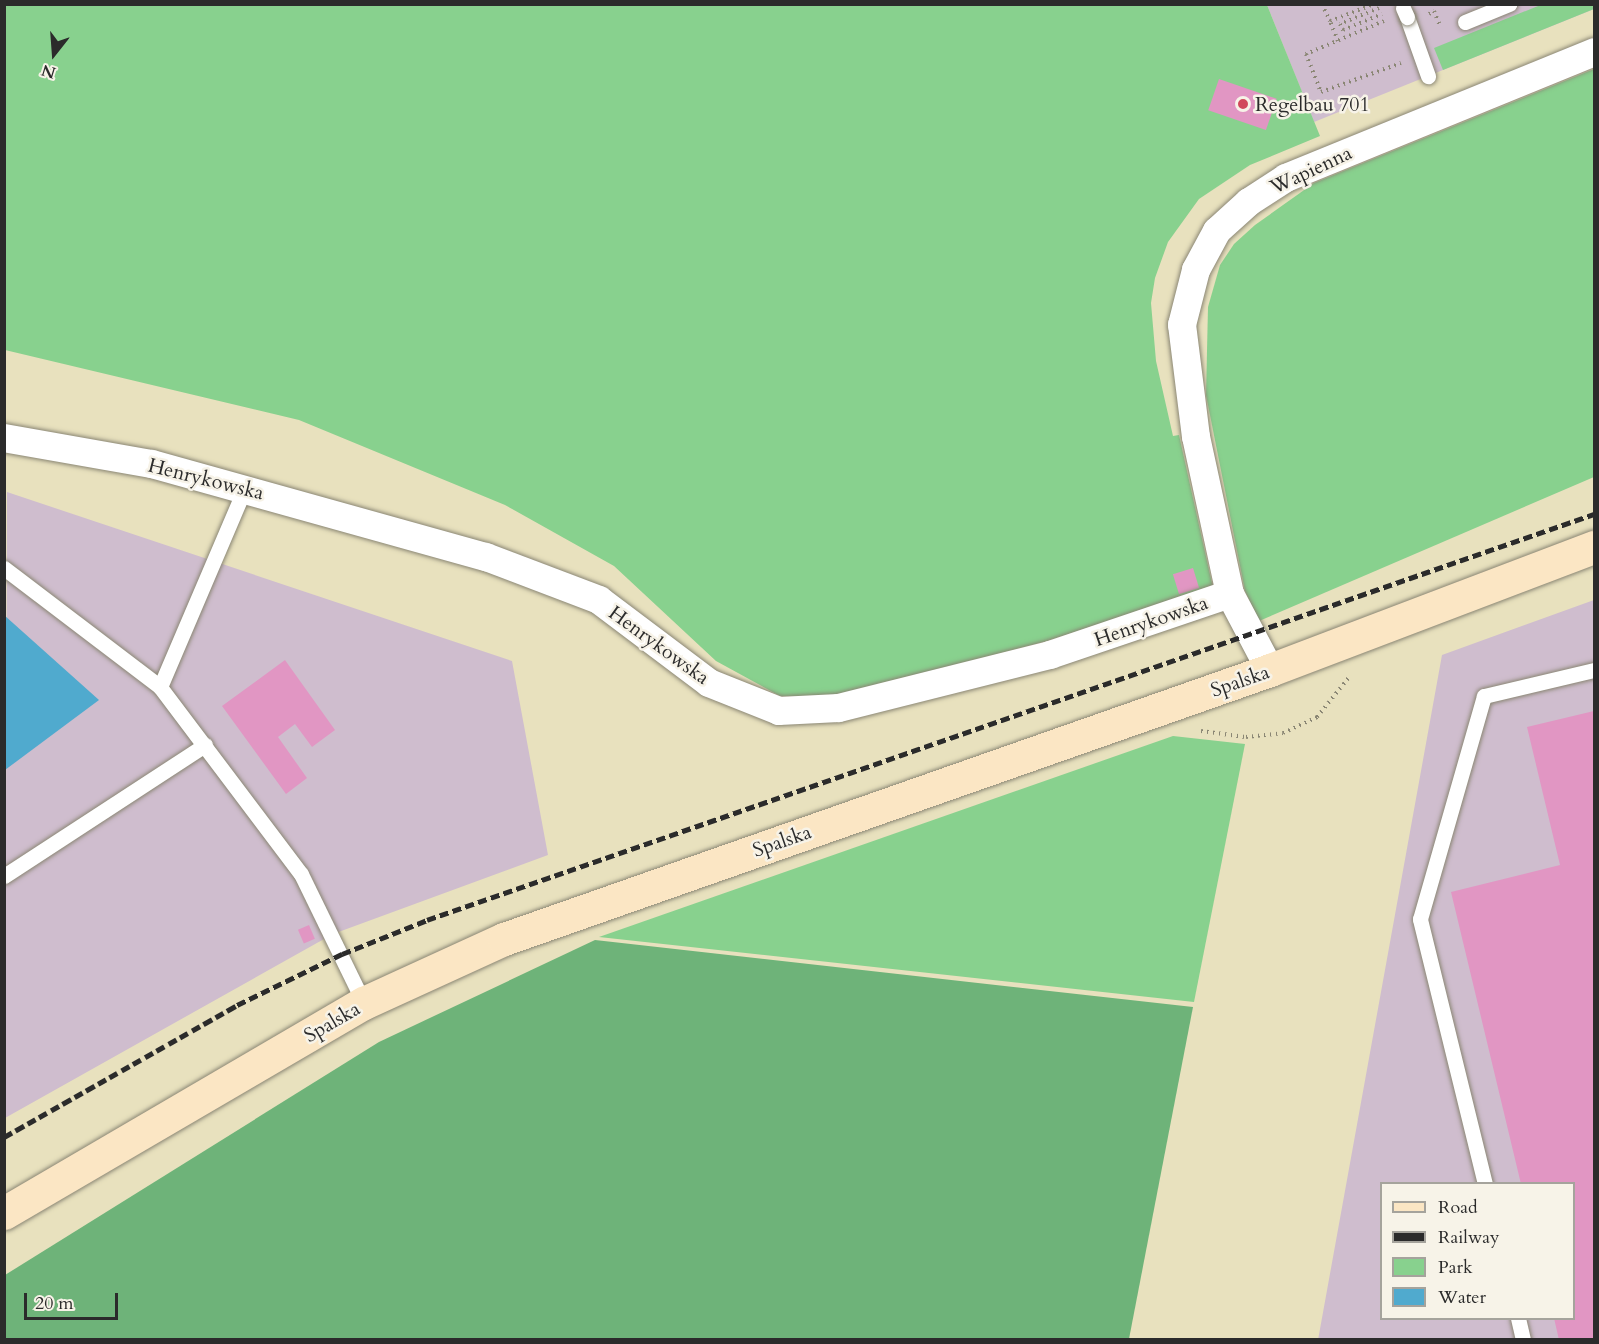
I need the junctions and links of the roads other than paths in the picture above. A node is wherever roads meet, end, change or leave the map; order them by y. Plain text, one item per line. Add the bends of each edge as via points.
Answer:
1 (1509, 4) edge
2 (1404, 10) edge
3 (1465, 22) dead end
4 (1594, 52) edge
5 (1428, 76) dead end
6 (4, 438) edge
7 (245, 488) junction
8 (1594, 547) edge
9 (4, 568) edge
10 (1230, 594) junction
11 (1270, 670) junction
12 (1594, 670) edge
13 (160, 687) junction
14 (205, 746) junction
15 (4, 876) edge
16 (364, 1003) junction
17 (1485, 1182) edge
18 (4, 1213) edge
19 (1518, 1320) edge
20 (1523, 1340) edge

1 - 3 lane
2 - 5 lane
4 - 10 street, Wapienna via 1286,178 1249,202 1217,231 1196,270 1182,325 1196,438
6 - 7 street, Henrykowska via 152,464
7 - 10 street, Henrykowska via 486,557 599,600 709,682 779,711 839,708 1050,655
7 - 13 lane
8 - 11 street, Spalska
9 - 13 lane
10 - 11 street, Henrykowska
11 - 16 street, Spalska via 504,939
12 - 17 lane via 1484,696 1420,919
13 - 14 lane
14 - 15 lane
14 - 16 lane via 301,874
16 - 18 street, Spalska
19 - 20 lane

